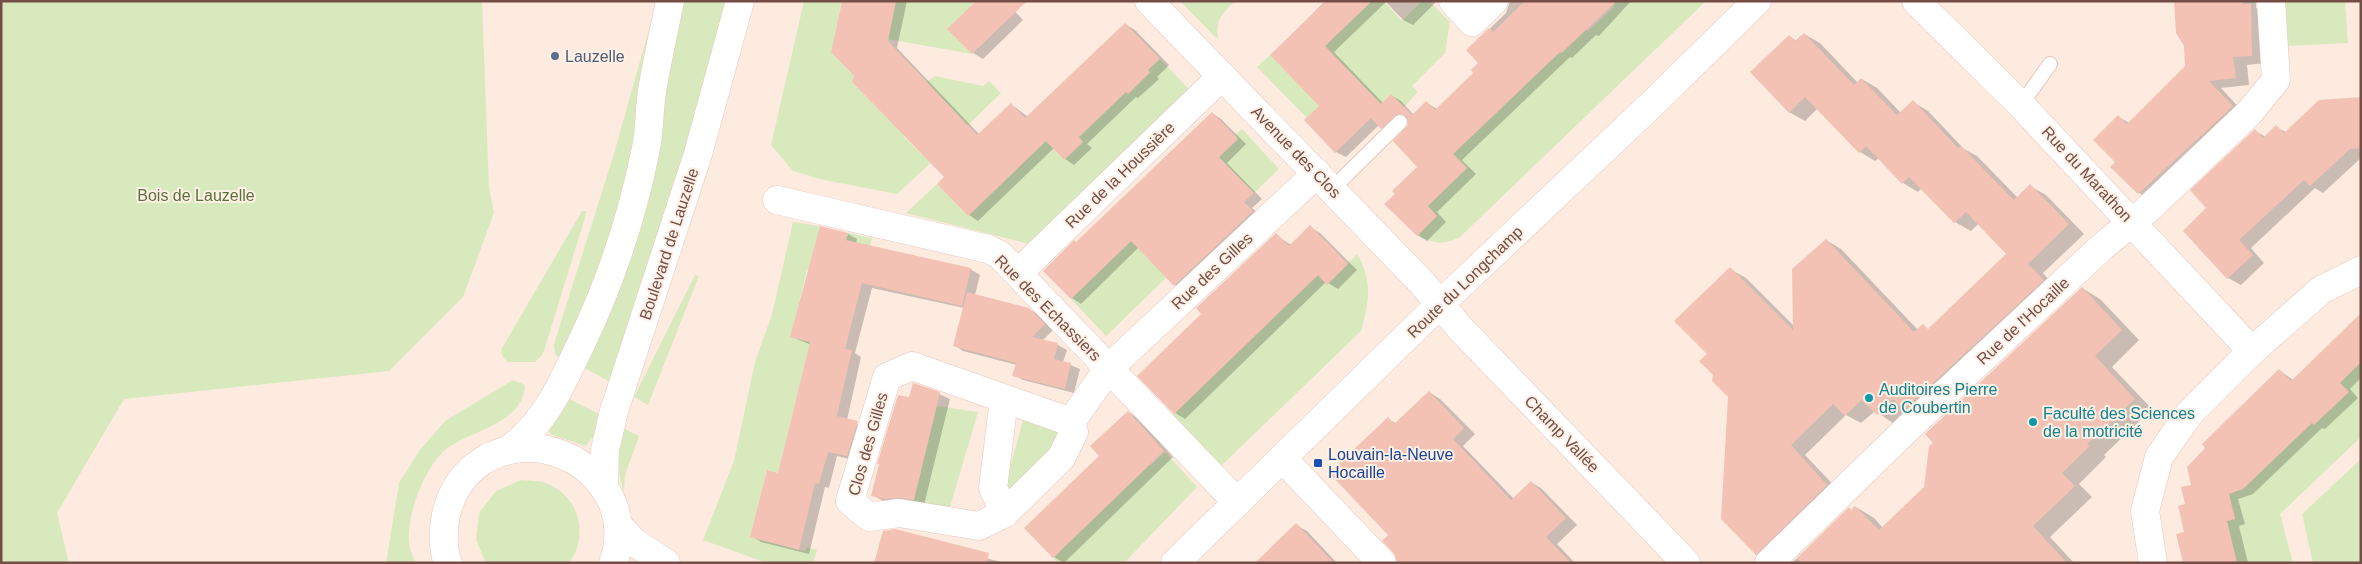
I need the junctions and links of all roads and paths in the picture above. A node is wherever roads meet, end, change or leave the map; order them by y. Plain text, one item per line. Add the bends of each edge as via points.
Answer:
1 (670, 1) edge
2 (740, 1) edge
3 (1149, 1) edge
4 (1453, 1) edge
5 (1494, 1) edge
6 (1757, 1) edge
7 (1916, 1) edge
8 (2271, 1) edge
9 (2050, 64) dead end
10 (1222, 76) junction
11 (2021, 105) junction
12 (1400, 122) dead end
13 (1324, 181) junction
14 (777, 200) dead end
15 (2132, 222) junction
16 (2361, 270) edge
17 (1018, 273) junction
18 (1440, 304) junction
19 (2252, 351) junction
20 (1108, 369) junction
21 (1004, 399) junction
22 (1071, 422) junction
23 (512, 448) junction
24 (1282, 458) junction
25 (604, 487) junction
26 (1237, 502) junction
27 (1005, 513) junction
28 (618, 525) junction
29 (448, 563) edge
30 (613, 563) edge
31 (666, 563) edge
32 (1175, 563) edge
33 (1382, 563) edge
34 (1686, 563) edge
35 (1769, 563) edge
36 (2153, 563) edge

1 - 23 street via 652,92 644,155 627,226 599,307 547,410 531,433
2 - 25 street, Boulevard de Lauzelle via 698,154 614,411 605,450
3 - 10 street, Avenue des Clos
4 - 5 street via 1472,22
6 - 18 street, Route du Longchamp
7 - 11 street, Rue du Marathon
8 - 15 street, Rue de l'Hocaille via 2276,80 2249,112
9 - 11 lane
10 - 13 street, Avenue des Clos
10 - 17 street, Rue de la Houssière
11 - 15 street, Rue du Marathon
12 - 13 lane
13 - 18 street, Avenue des Clos
13 - 20 street, Rue des Gilles
14 - 17 street, Rue des Echassiers via 988,249 1000,255
15 - 19 street, Rue du Marathon
15 - 35 street, Rue de l'Hocaille
16 - 19 street via 2321,290
17 - 20 street, Rue des Echassiers
18 - 24 street, Route du Longchamp
18 - 34 street, Champ Vallée
19 - 36 street via 2189,414 2159,457 2145,511
20 - 22 street, Clos des Gilles
20 - 26 street, Rue des Echassiers
21 - 22 street, Clos des Gilles
21 - 27 street via 993,488
21 - 27 street, Clos des Gilles via 912,366 887,377 850,501 869,516 899,513 980,526
22 - 27 street, Clos des Gilles via 1074,432 1061,458
23 - 25 street via 538,447 565,454 587,467
23 - 29 street via 486,459 465,477 450,500 443,527
24 - 26 street, Route du Longchamp
24 - 33 street
25 - 28 street via 614,506
26 - 32 street, Route du Longchamp
28 - 30 street
28 - 31 street via 634,542

